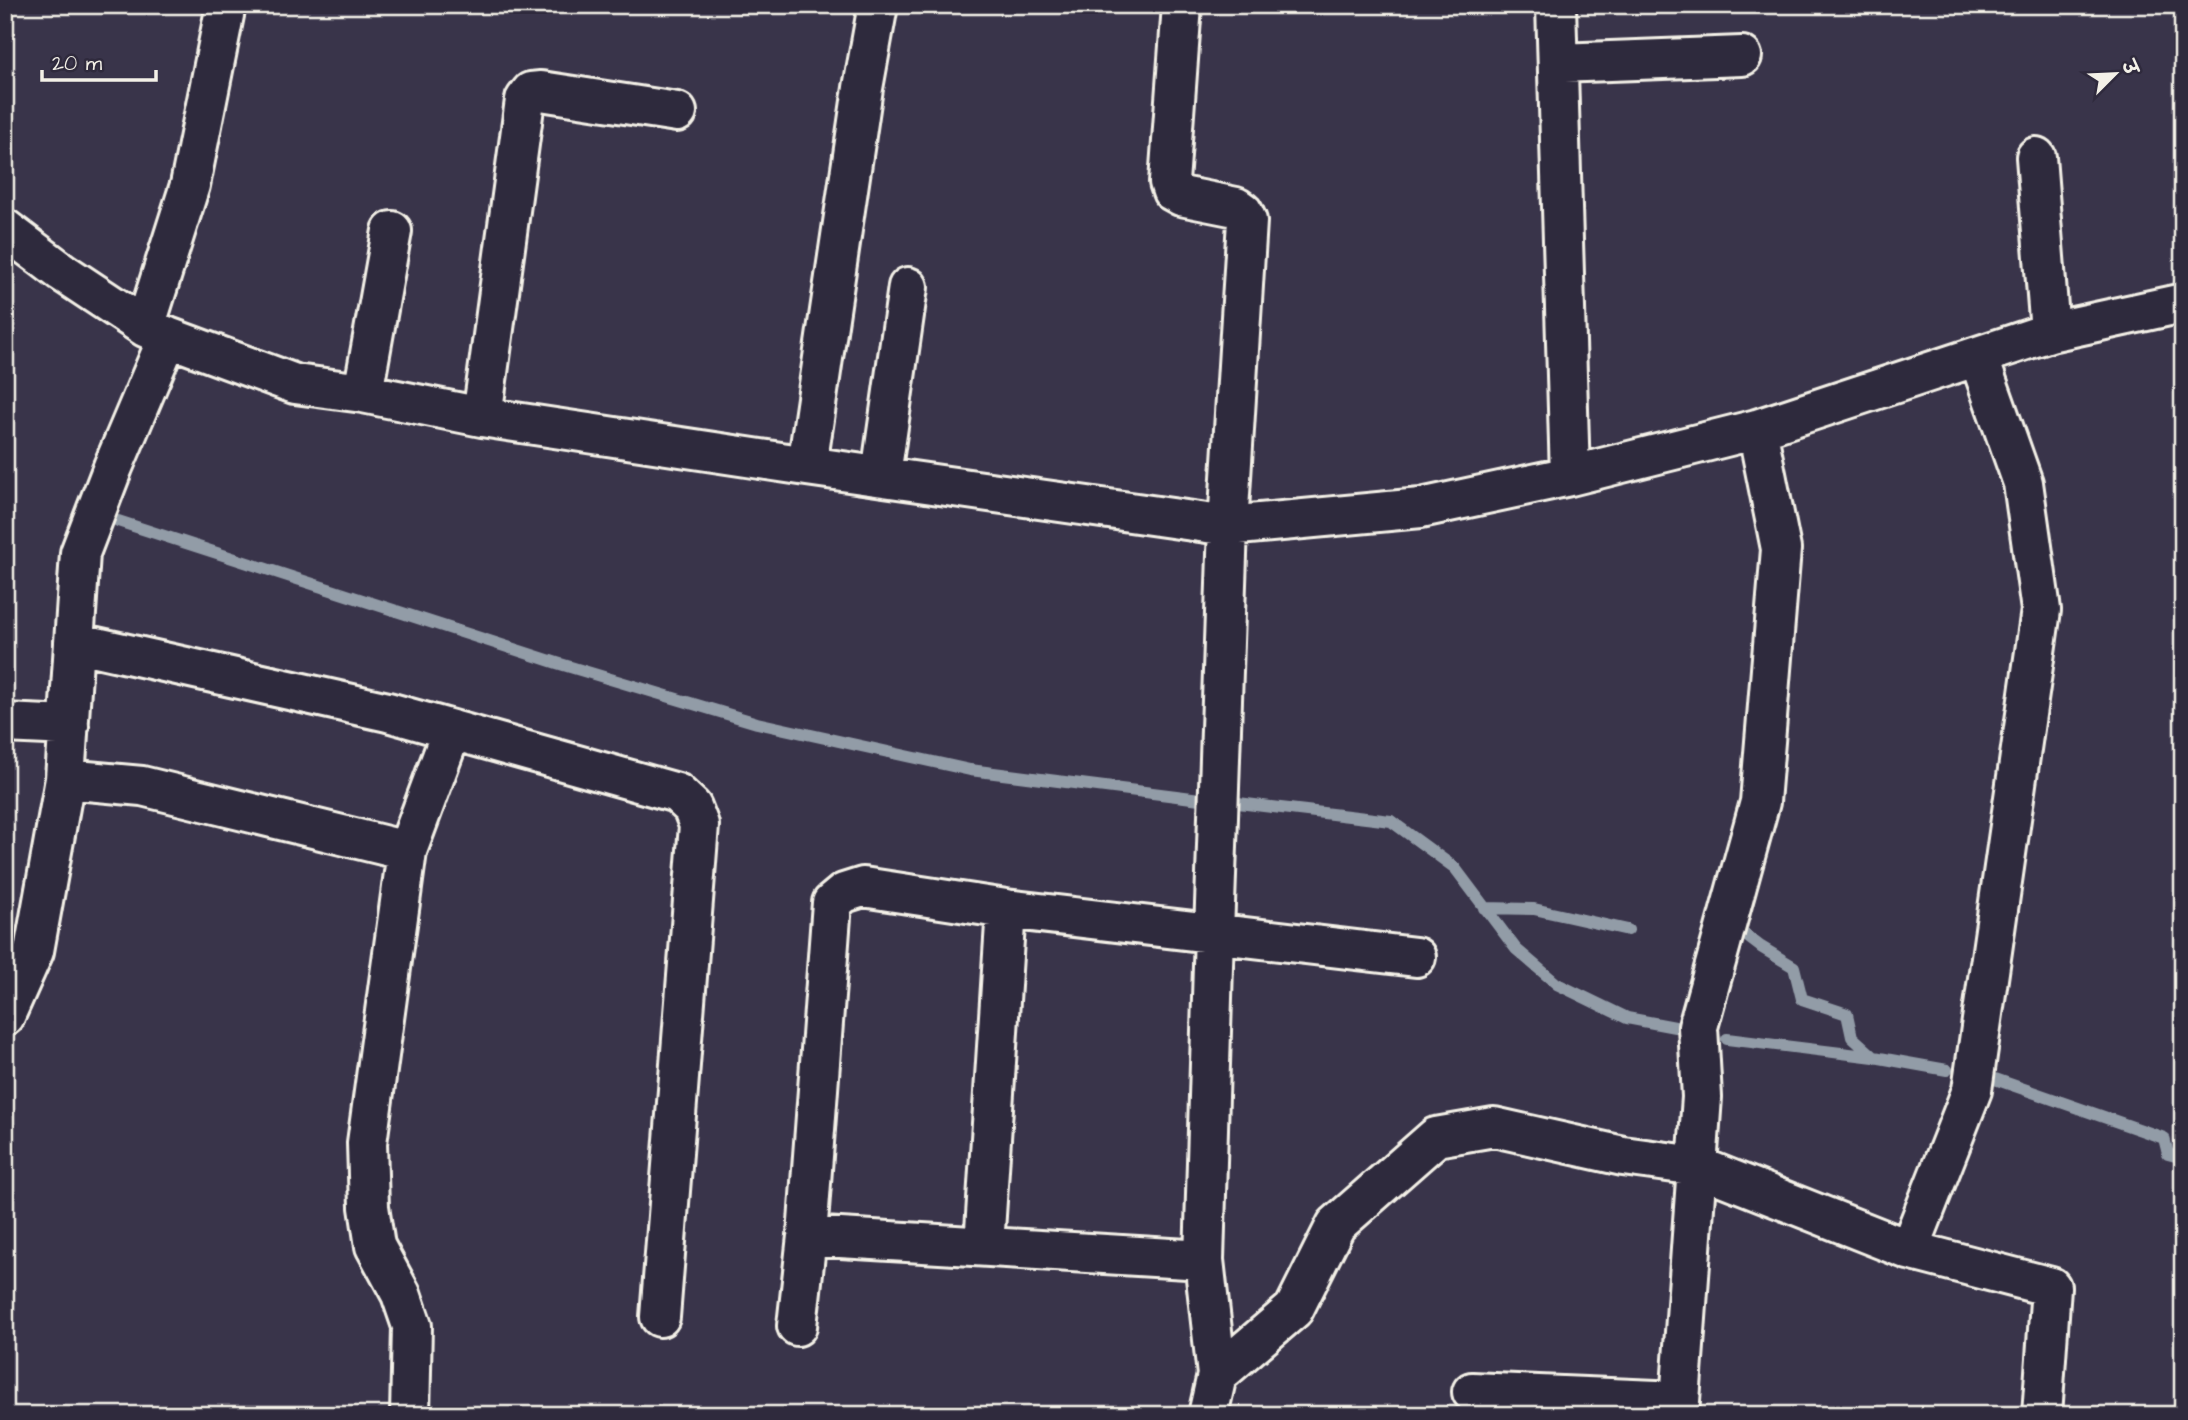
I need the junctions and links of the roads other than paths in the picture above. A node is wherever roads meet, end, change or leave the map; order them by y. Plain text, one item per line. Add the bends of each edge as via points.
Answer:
1 (226, 5) edge
2 (878, 5) edge
3 (1182, 5) edge
4 (1556, 5) edge
5 (1742, 56) dead end
6 (1558, 62) junction
7 (677, 113) dead end
8 (2036, 158) dead end
9 (5, 229) edge
10 (392, 231) dead end
11 (908, 288) dead end
12 (2183, 303) edge
13 (157, 332) junction
14 (2050, 332) junction
15 (1978, 356) junction
16 (363, 393) junction
17 (482, 416) junction
18 (1757, 429) junction
19 (807, 466) junction
20 (881, 475) junction
21 (1570, 476) junction
22 (1228, 526) junction
23 (74, 642) junction
24 (5, 723) edge
25 (69, 726) junction
26 (452, 730) junction
27 (65, 779) junction
28 (407, 851) junction
29 (1006, 909) junction
30 (1214, 933) junction
31 (1416, 957) dead end
32 (5, 1016) edge
33 (1697, 1166) junction
34 (807, 1236) junction
35 (984, 1246) junction
36 (1909, 1250) junction
37 (1204, 1260) junction
38 (660, 1317) dead end
39 (797, 1326) dead end
40 (1217, 1375) junction
41 (1472, 1392) dead end
42 (1679, 1408) edge
43 (410, 1415) edge
44 (1208, 1415) edge
45 (2042, 1415) edge

1 - 13 street
2 - 19 street
3 - 22 street via 1169,182 1172,191 1181,196 1236,207 1247,221
4 - 6 street
5 - 6 street
6 - 21 street
7 - 17 street via 531,92 526,100
8 - 14 street
9 - 13 street via 62,272
10 - 16 street
11 - 20 street
12 - 14 street
13 - 16 street via 295,384
13 - 23 street via 80,553
14 - 15 street
15 - 18 street
15 - 36 street via 2023,483 2041,610 1972,1090
16 - 17 street
17 - 19 street
18 - 21 street
18 - 33 street via 1781,549 1760,802 1698,1027 1702,1097
19 - 20 street
20 - 22 street
21 - 22 street via 1421,508
22 - 30 street
23 - 25 street
23 - 26 street
24 - 25 street
25 - 27 street
26 - 28 street
26 - 38 street via 677,793 692,807 699,825
27 - 28 street via 142,786
27 - 32 street via 34,951
28 - 43 street via 367,1143 375,1246 412,1325
29 - 30 street
29 - 34 street via 863,887 832,903
29 - 35 street
30 - 31 street
30 - 37 street
33 - 36 street
33 - 40 street via 1623,1156 1494,1127 1436,1137 1336,1225 1294,1309
33 - 42 street
34 - 35 street
34 - 39 street
35 - 37 street
36 - 45 street via 2051,1287
37 - 40 street
40 - 44 street
41 - 42 street

